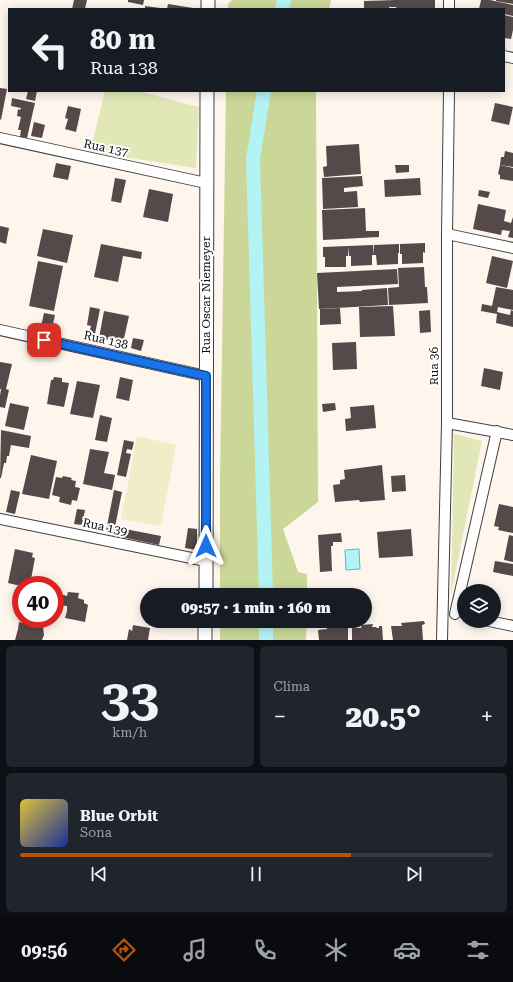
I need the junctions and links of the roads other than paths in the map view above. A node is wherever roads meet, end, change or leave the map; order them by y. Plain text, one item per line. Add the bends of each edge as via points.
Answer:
1 (207, 92) edge
2 (448, 92) edge
3 (0, 138) edge
4 (206, 183) junction
5 (447, 234) junction
6 (513, 248) edge
7 (0, 330) edge
8 (206, 376) junction
9 (447, 423) junction
10 (497, 431) junction
11 (513, 435) edge
12 (0, 519) edge
13 (206, 561) junction
14 (466, 584) edge
15 (206, 588) edge
16 (442, 614) junction
17 (457, 615) edge
18 (501, 624) edge
19 (513, 626) edge
20 (206, 628) edge
21 (205, 640) edge
22 (442, 640) edge

1 - 4 street, Rua Oscar Niemeyer
2 - 5 street, Rua 36
3 - 4 street, Rua 137
4 - 8 street, Rua Oscar Niemeyer
5 - 6 street
5 - 9 street, Rua 36
7 - 8 street, Rua 138
8 - 13 street, Rua Oscar Niemeyer
9 - 10 street
9 - 16 street, Rua 36
10 - 11 street
10 - 14 street
12 - 13 street, Rua 139
13 - 15 street, Rua Oscar Niemeyer
16 - 17 street
16 - 22 street, Rua 36
18 - 19 street
20 - 21 street

